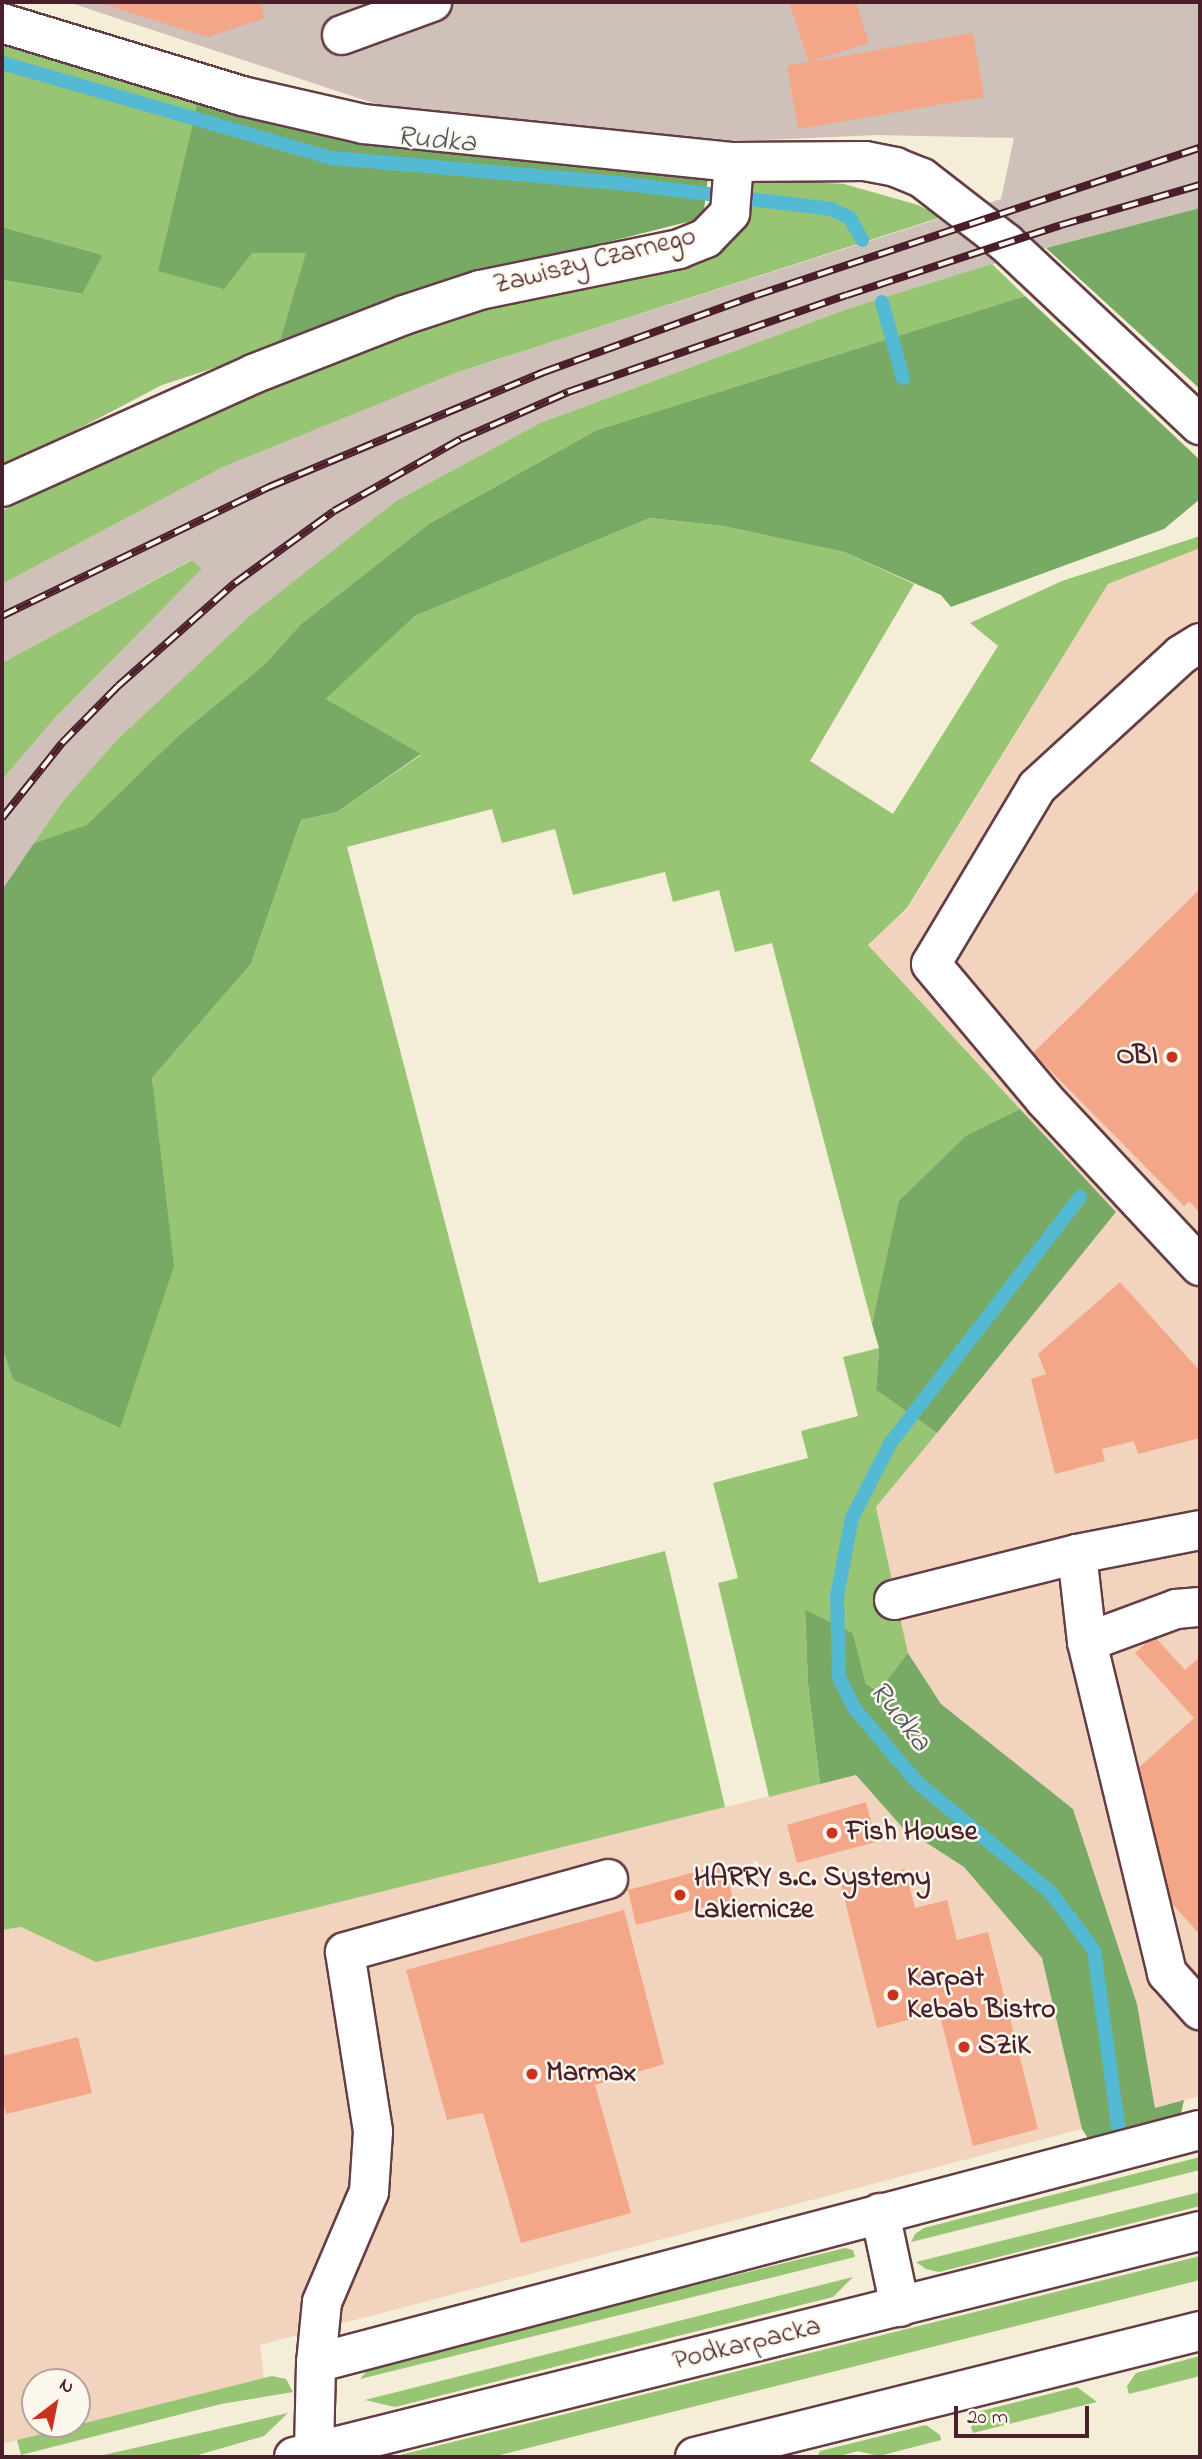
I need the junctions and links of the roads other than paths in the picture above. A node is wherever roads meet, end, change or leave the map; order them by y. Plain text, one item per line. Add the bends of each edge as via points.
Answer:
1 (432, 2) edge
2 (2, 23) edge
3 (342, 35) dead end
4 (734, 167) junction
5 (1200, 425) edge
6 (2, 488) edge
7 (1200, 643) edge
8 (1200, 1266) edge
9 (1200, 1530) edge
10 (1077, 1554) junction
11 (894, 1600) dead end
12 (1200, 1607) edge
13 (1087, 1642) junction
14 (608, 1879) dead end
15 (1200, 2010) edge
16 (1200, 2130) edge
17 (880, 2213) junction
18 (1200, 2231) edge
19 (900, 2307) junction
20 (1200, 2331) edge
21 (316, 2363) junction
22 (304, 2455) edge
23 (695, 2457) edge

1 - 3 street
2 - 4 street via 242,96 364,124
4 - 5 street via 865,160 922,178 1006,243
4 - 6 street, Zawiszy Czarnego via 730,213 706,238 679,248 480,290 391,320 253,374
7 - 8 street via 1181,655 1037,787 931,964 1045,1100
9 - 10 street
10 - 11 street
10 - 13 street
12 - 13 street via 1176,1609
13 - 15 street via 1167,1973
14 - 21 street via 345,1952 373,2131 369,2192 322,2302
16 - 17 street
17 - 19 street
17 - 21 street
18 - 19 street, Podkarpacka
19 - 22 street, Podkarpacka
20 - 23 street
21 - 22 street

